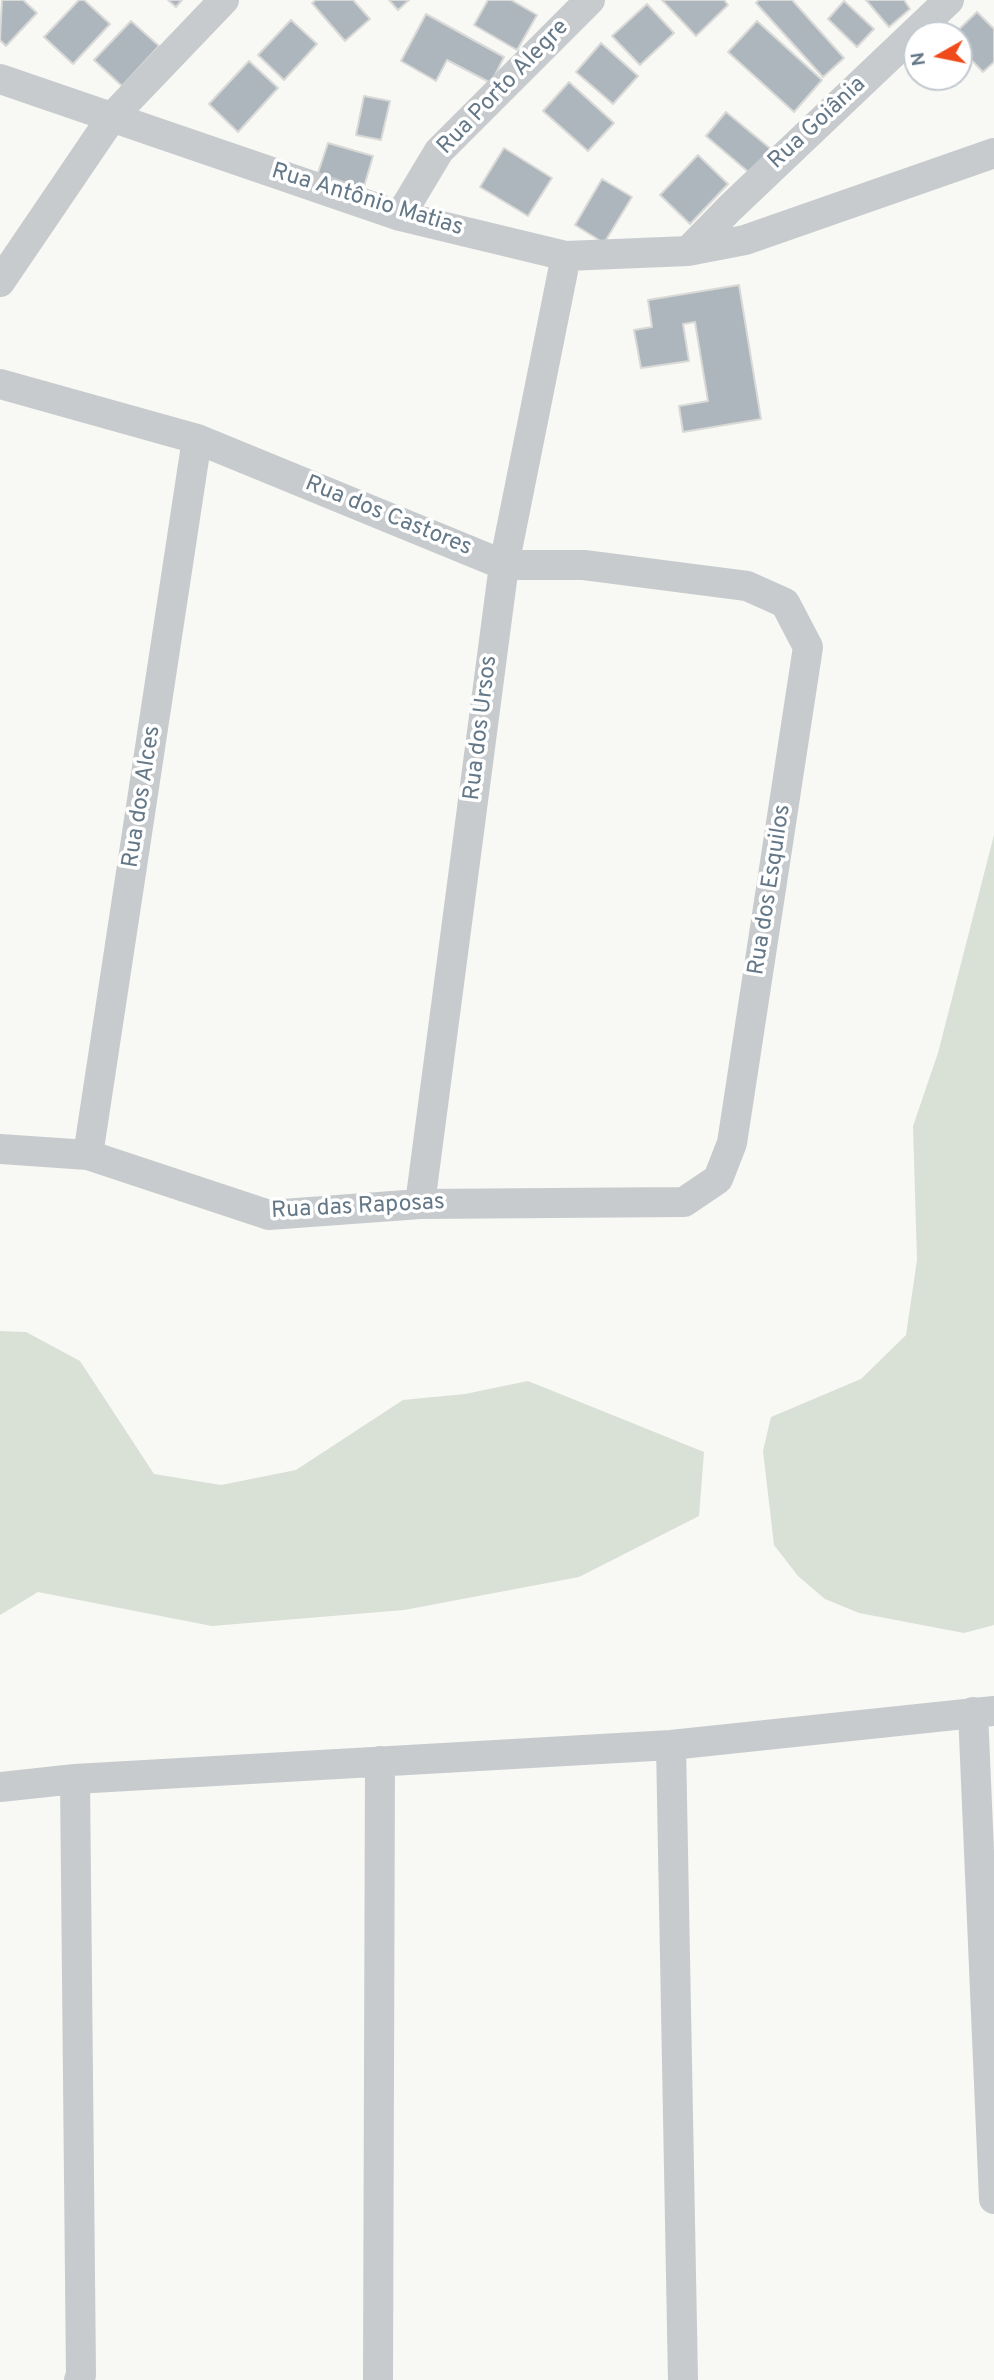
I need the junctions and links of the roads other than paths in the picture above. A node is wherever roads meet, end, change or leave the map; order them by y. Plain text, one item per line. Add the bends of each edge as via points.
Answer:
1 (224, 0) edge
2 (590, 0) edge
3 (949, 0) edge
4 (0, 79) edge
5 (112, 117) junction
6 (994, 153) edge
7 (730, 208) junction
8 (400, 216) junction
9 (745, 240) junction
10 (688, 251) junction
11 (566, 256) junction
12 (0, 282) edge
13 (0, 384) edge
14 (197, 439) junction
15 (504, 565) junction
16 (785, 603) joint
17 (0, 1149) edge
18 (88, 1155) junction
19 (718, 1179) joint
20 (420, 1204) junction
21 (983, 1712) edge
22 (671, 1745) junction
23 (380, 1761) junction
24 (75, 1779) junction
25 (0, 1787) edge
26 (994, 2199) edge
27 (79, 2380) edge
28 (377, 2380) edge
29 (682, 2380) edge

1 - 5 street
2 - 8 street, Rua Porto Alegre via 439,151
3 - 7 street, Rua Goiânia
4 - 5 street, Rua Antônio Matias
5 - 8 street, Rua Antônio Matias
5 - 12 street
6 - 9 street, Rua Antônio Matias
7 - 9 street
7 - 10 street, Rua Goiânia
8 - 11 street, Rua Antônio Matias
9 - 10 street, Rua Antônio Matias
10 - 11 street, Rua Antônio Matias
11 - 15 street, Rua dos Ursos
13 - 14 street, Rua dos Castores
14 - 15 street, Rua dos Castores
14 - 18 street, Rua dos Alces
15 - 16 street, Rua dos Castores via 584,565 747,586
15 - 20 street, Rua dos Ursos
16 - 19 street, Rua dos Esquilos via 808,647 732,1143
17 - 18 street, Rua das Raposas
18 - 20 street, Rua das Raposas via 269,1215
19 - 20 street, Rua das Raposas via 684,1202
21 - 22 street
21 - 26 street
22 - 23 street
22 - 29 street
23 - 24 street
23 - 28 street
24 - 25 street
24 - 27 street

